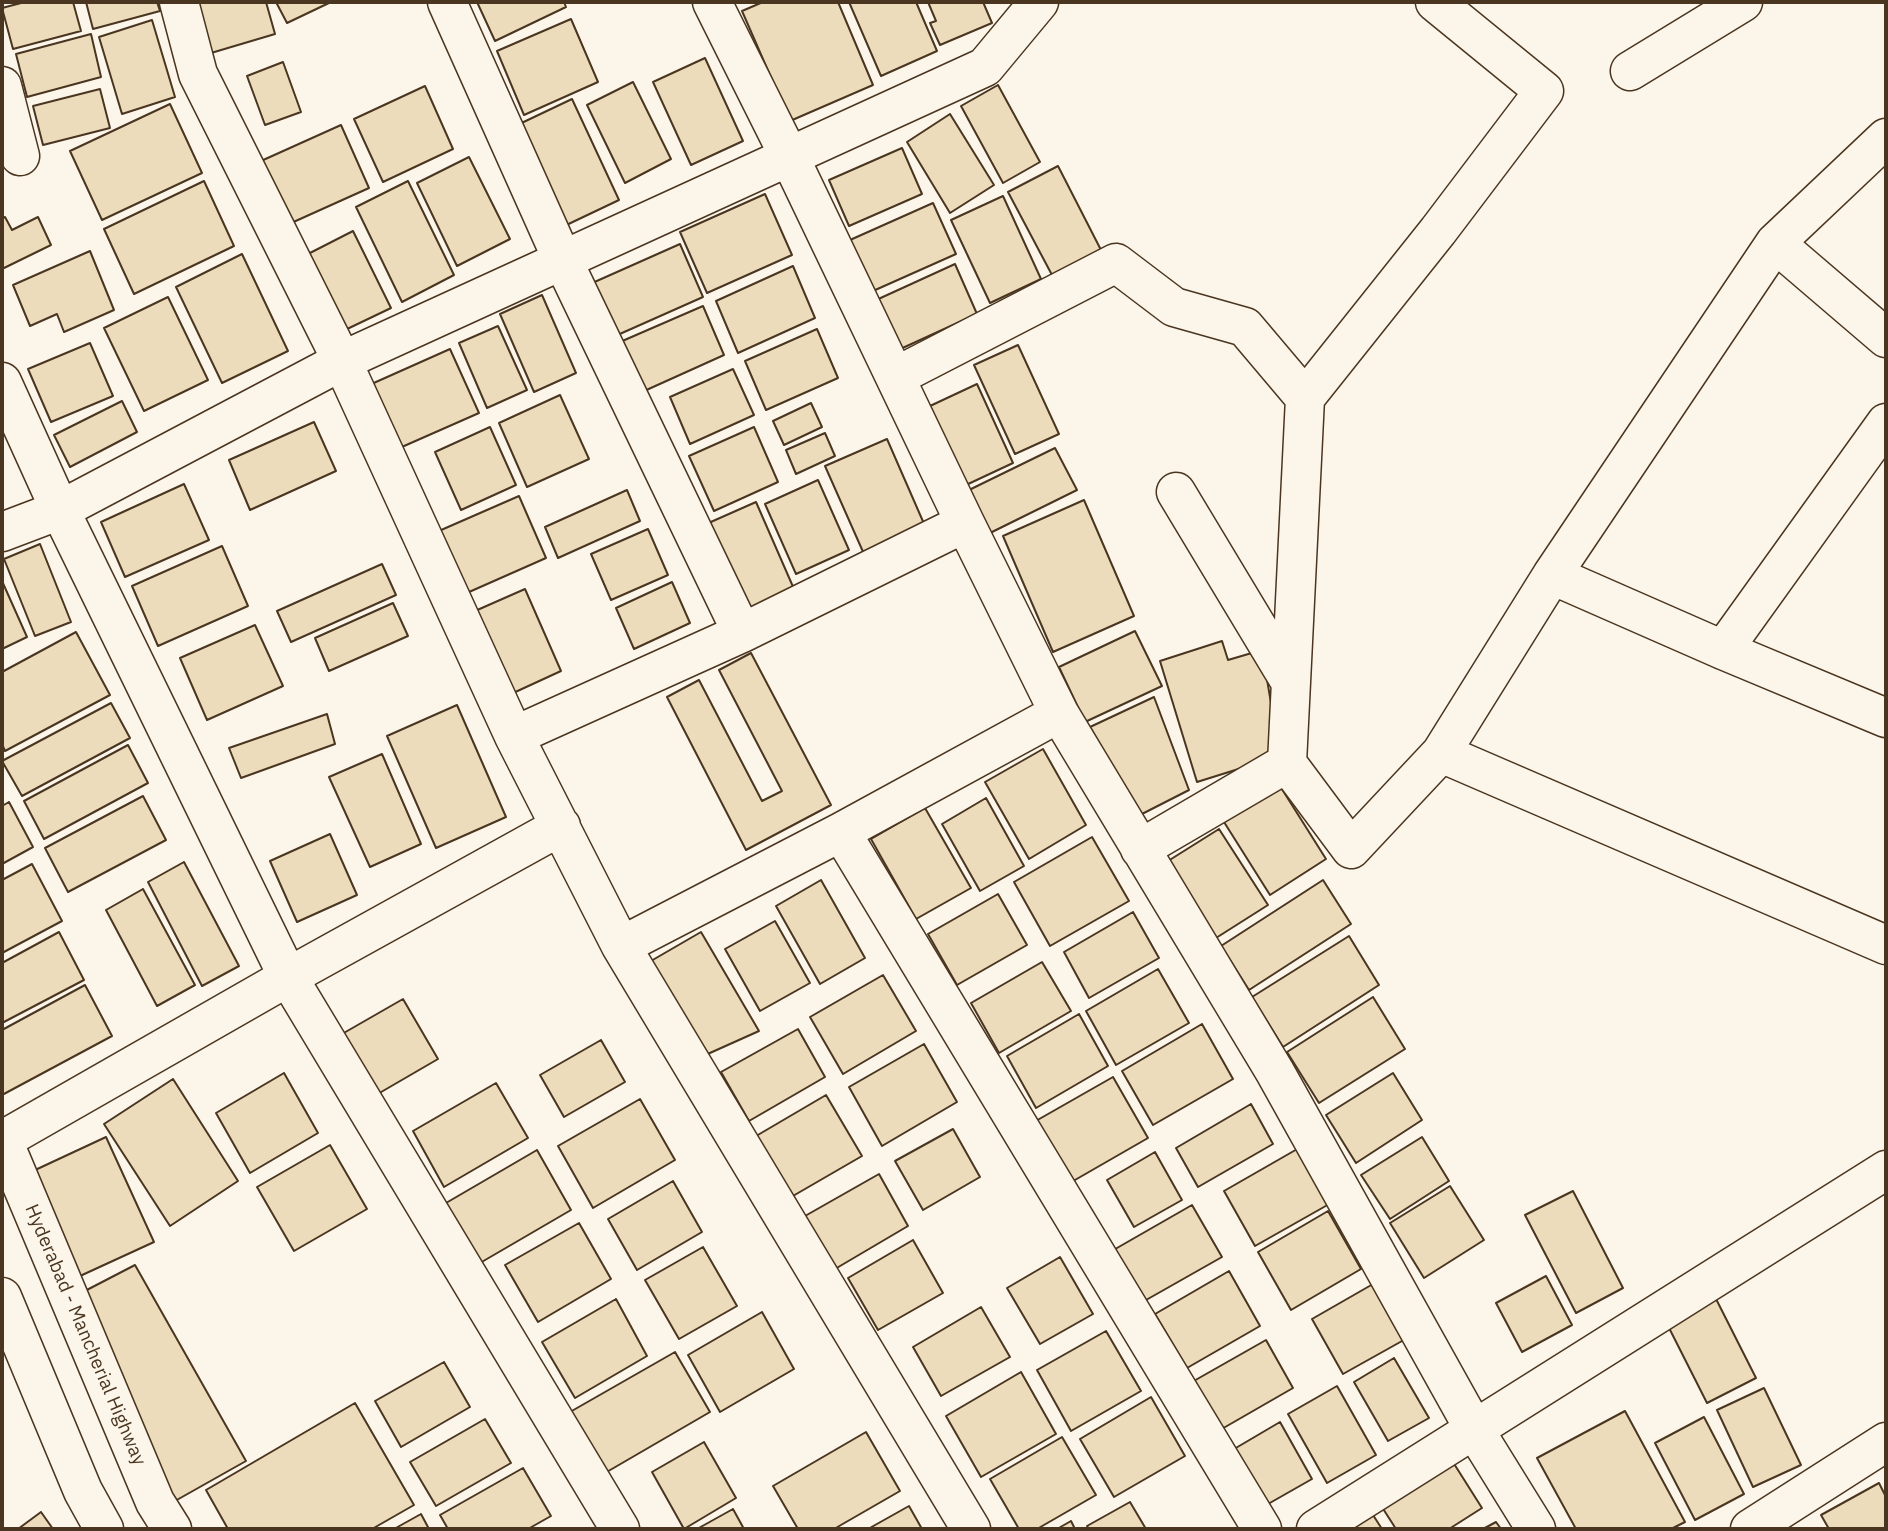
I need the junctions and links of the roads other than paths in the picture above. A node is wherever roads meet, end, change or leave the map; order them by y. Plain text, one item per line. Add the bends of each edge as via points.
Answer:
1 (179, 2) edge
2 (447, 2) edge
3 (712, 2) edge
4 (1039, 2) edge
5 (1435, 2) edge
6 (1743, 2) edge
7 (1630, 71) dead end
8 (2, 86) edge
9 (1886, 138) edge
10 (20, 156) dead end
11 (790, 158) junction
12 (1775, 243) junction
13 (563, 261) junction
14 (1886, 338) edge
15 (342, 361) junction
16 (897, 376) junction
17 (2, 382) edge
18 (1305, 398) junction
19 (1886, 423) edge
20 (1176, 492) dead end
21 (60, 510) junction
22 (965, 523) junction
23 (2, 532) edge
24 (1552, 575) junction
25 (742, 633) junction
26 (1723, 650) junction
27 (1291, 683) junction
28 (1059, 713) junction
29 (1886, 718) edge
30 (514, 736) junction
31 (1441, 753) junction
32 (1287, 763) junction
33 (561, 826) junction
34 (841, 832) junction
35 (1140, 849) junction
36 (1886, 945) edge
37 (621, 946) junction
38 (288, 977) junction
39 (2, 1139) edge
40 (1886, 1170) edge
41 (2, 1297) edge
42 (1474, 1429) junction
43 (1886, 1442) edge
44 (104, 1529) edge
45 (172, 1529) edge
46 (620, 1529) edge
47 (971, 1529) edge
48 (1262, 1529) edge
49 (1316, 1529) edge
50 (1536, 1529) edge
51 (1750, 1529) edge

1 - 15 street via 198,74
2 - 13 street
3 - 11 street
4 - 11 street via 985,67
5 - 18 street via 1544,91
6 - 7 street
8 - 10 street
9 - 12 street
11 - 13 street
11 - 16 street
12 - 14 street
12 - 24 street
13 - 15 street
13 - 25 street
15 - 21 street
15 - 30 street
16 - 18 street via 1116,263 1174,307 1245,327
16 - 22 street
17 - 21 street
18 - 27 street
19 - 26 street
20 - 27 street
21 - 23 street
21 - 38 street
22 - 25 street
22 - 28 street
24 - 26 street
24 - 31 street
25 - 30 street
26 - 29 street
27 - 32 street
28 - 34 street
28 - 35 street
30 - 33 street
31 - 32 street via 1351,849
31 - 36 street
32 - 35 street
33 - 37 street
33 - 38 street
34 - 37 street
34 - 48 street
35 - 42 street via 1275,1072
37 - 47 street
38 - 39 street
38 - 46 street
39 - 45 street, Hyderabad - Mancherial Highway via 155,1502
40 - 42 street
41 - 44 street via 83,1491
42 - 49 street
42 - 50 street
43 - 51 street

